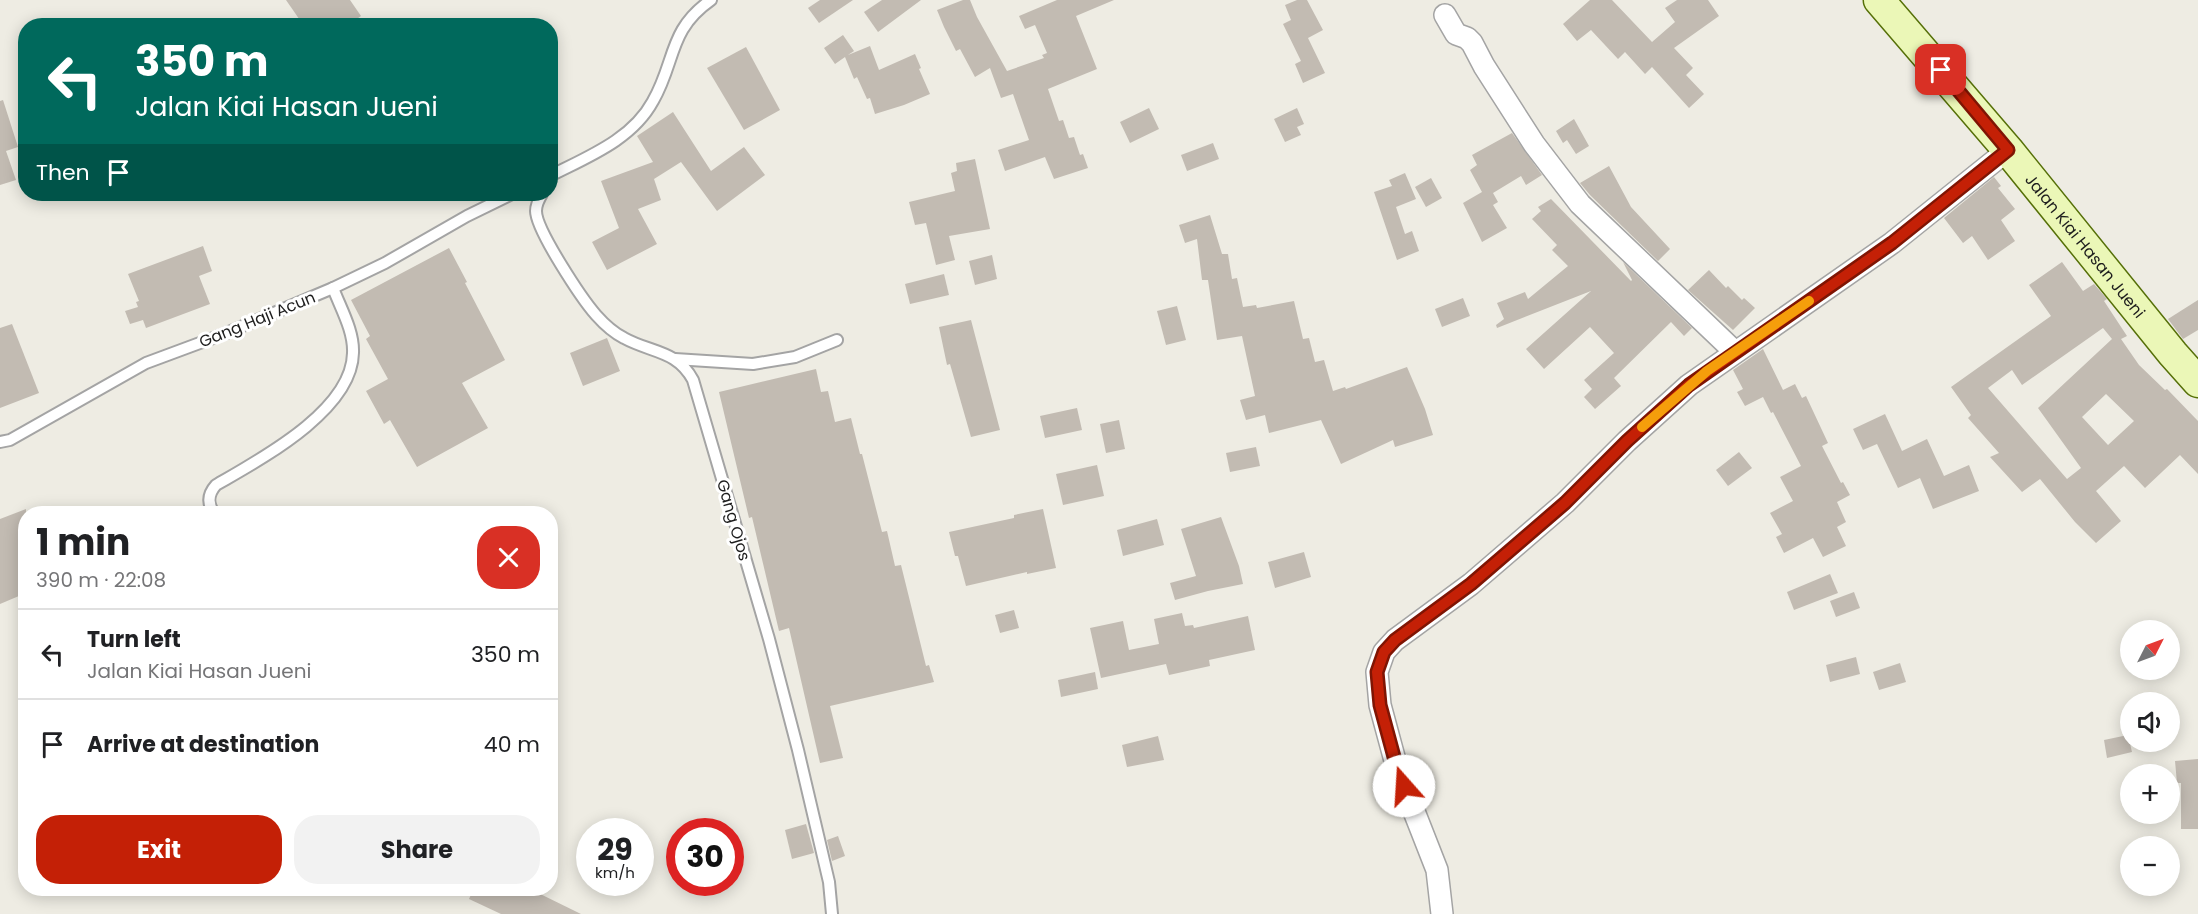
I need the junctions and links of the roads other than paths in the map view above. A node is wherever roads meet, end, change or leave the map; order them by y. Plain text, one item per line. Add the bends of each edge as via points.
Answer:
1 (711, 0) edge
2 (1879, 0) edge
3 (1444, 15) dead end
4 (2008, 150) junction
5 (558, 172) edge
6 (497, 201) edge
7 (539, 201) edge
8 (333, 288) junction
9 (837, 340) dead end
10 (1735, 352) junction
11 (675, 359) junction
12 (2198, 382) edge
13 (0, 442) edge
14 (211, 506) edge
15 (832, 914) edge
16 (1442, 914) edge

1 - 5 lane via 682,27 657,92 644,114 626,134
2 - 4 street, Jalan Kiai Hasan Jueni
3 - 10 street via 1456,34 1472,43 1534,144 1580,204
4 - 10 street via 1883,249
4 - 12 street, Jalan Kiai Hasan Jueni
6 - 8 lane, Gang Haji Acun
7 - 11 lane, Gang Ojos via 537,221 562,267 595,314 624,338
8 - 13 lane, Gang Haji Acun via 146,363
8 - 14 lane via 351,333 354,351 348,378 294,438 216,485 210,492
9 - 11 lane via 795,357 753,364
10 - 16 street via 1689,385 1565,503 1471,584 1384,652 1377,672 1380,705 1397,768 1437,870
11 - 15 lane, Gang Ojos via 693,380 769,639 819,838

